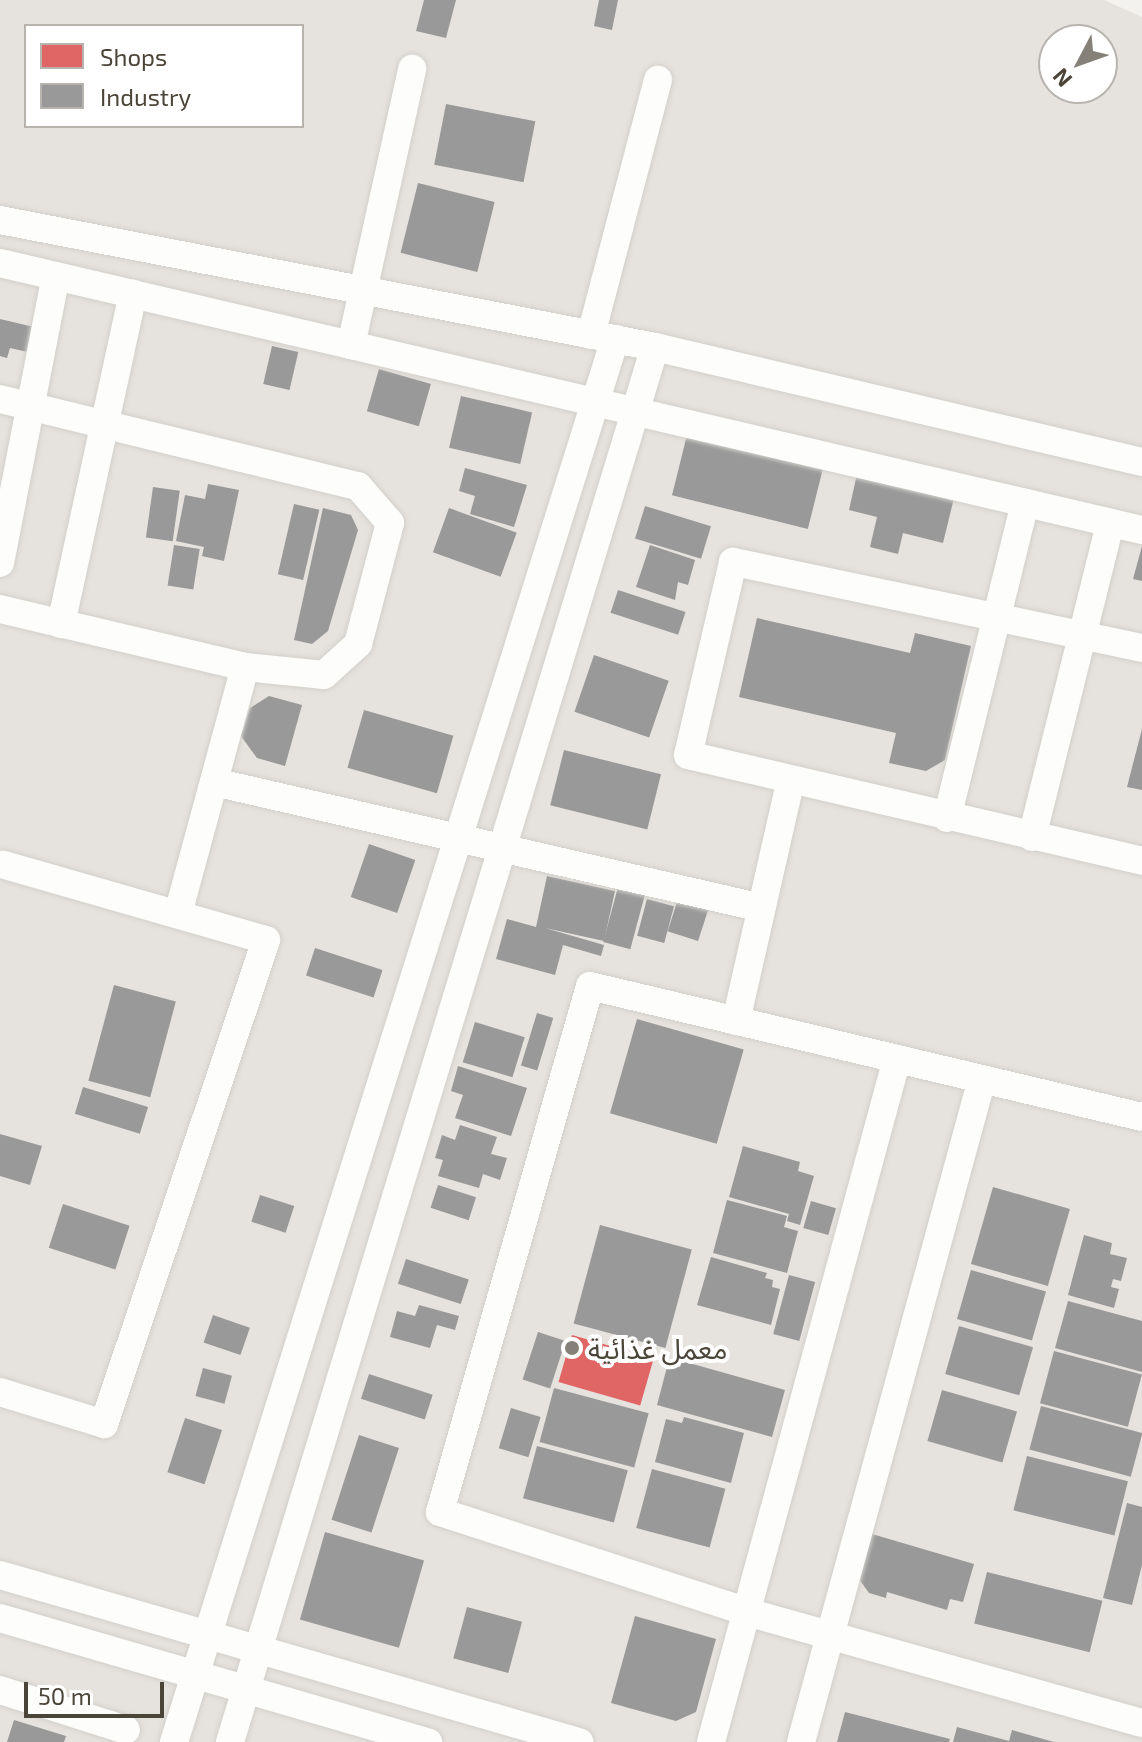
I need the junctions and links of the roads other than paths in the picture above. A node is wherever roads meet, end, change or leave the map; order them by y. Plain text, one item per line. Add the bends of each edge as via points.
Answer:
1 (412, 69) dead end
2 (658, 80) dead end
3 (0, 220) edge
4 (0, 263) edge
5 (56, 276) junction
6 (364, 290) junction
7 (133, 294) junction
8 (603, 337) junction
9 (351, 345) junction
10 (655, 347) junction
11 (0, 399) edge
12 (594, 402) junction
13 (31, 407) junction
14 (637, 412) junction
15 (105, 425) junction
16 (1142, 462) edge
17 (1025, 503) junction
18 (1110, 523) junction
19 (1142, 530) edge
20 (0, 563) edge
21 (0, 609) edge
22 (997, 617) junction
23 (61, 624) junction
24 (1082, 635) junction
25 (1142, 648) edge
26 (245, 667) junction
27 (214, 782) junction
28 (790, 783) junction
29 (947, 818) junction
30 (1032, 837) junction
31 (456, 839) junction
32 (503, 850) junction
33 (1142, 861) edge
34 (1, 868) edge
35 (762, 908) junction
36 (178, 914) junction
37 (736, 1021) junction
38 (897, 1059) junction
39 (982, 1079) junction
40 (1141, 1109) edge
41 (0, 1392) edge
42 (0, 1575) edge
43 (747, 1612) junction
44 (0, 1618) edge
45 (205, 1634) junction
46 (831, 1635) junction
47 (259, 1649) junction
48 (193, 1676) junction
49 (0, 1690) edge
50 (247, 1692) junction
51 (1142, 1723) edge
52 (126, 1730) dead end
53 (514, 1733) edge
54 (174, 1742) edge
55 (230, 1742) edge
56 (428, 1742) edge
57 (579, 1742) edge
58 (711, 1742) edge
59 (801, 1742) edge

1 - 6 street
2 - 8 street
3 - 6 street
4 - 5 street
5 - 7 street
5 - 13 street
6 - 8 street
6 - 9 street
7 - 9 street
7 - 15 street
8 - 10 street
8 - 12 street
9 - 12 street
10 - 14 street
10 - 16 street
11 - 13 street
12 - 14 street
12 - 31 street
13 - 15 street
13 - 20 street
14 - 17 street
14 - 32 street
15 - 23 street
15 - 26 street via 358,486 390,523 358,644 324,675
17 - 18 street
17 - 22 street
18 - 19 street
18 - 24 street
21 - 23 street
22 - 24 street
22 - 28 street via 733,562 688,755
22 - 29 street
23 - 26 street
24 - 25 street
24 - 30 street
26 - 27 street
27 - 31 street
27 - 36 street
28 - 29 street
28 - 35 street
29 - 30 street
30 - 33 street
31 - 32 street
31 - 45 street
32 - 35 street
32 - 47 street
34 - 36 street
35 - 37 street
36 - 41 street via 266,940 104,1424
37 - 38 street
37 - 43 street via 590,986 440,1512
38 - 39 street
38 - 43 street
39 - 40 street
39 - 46 street
42 - 45 street
43 - 46 street
43 - 58 street
44 - 48 street
45 - 47 street
45 - 48 street
46 - 51 street
46 - 59 street
47 - 50 street
47 - 53 street
48 - 50 street
48 - 54 street
49 - 52 street
50 - 55 street
50 - 56 street
53 - 57 street

